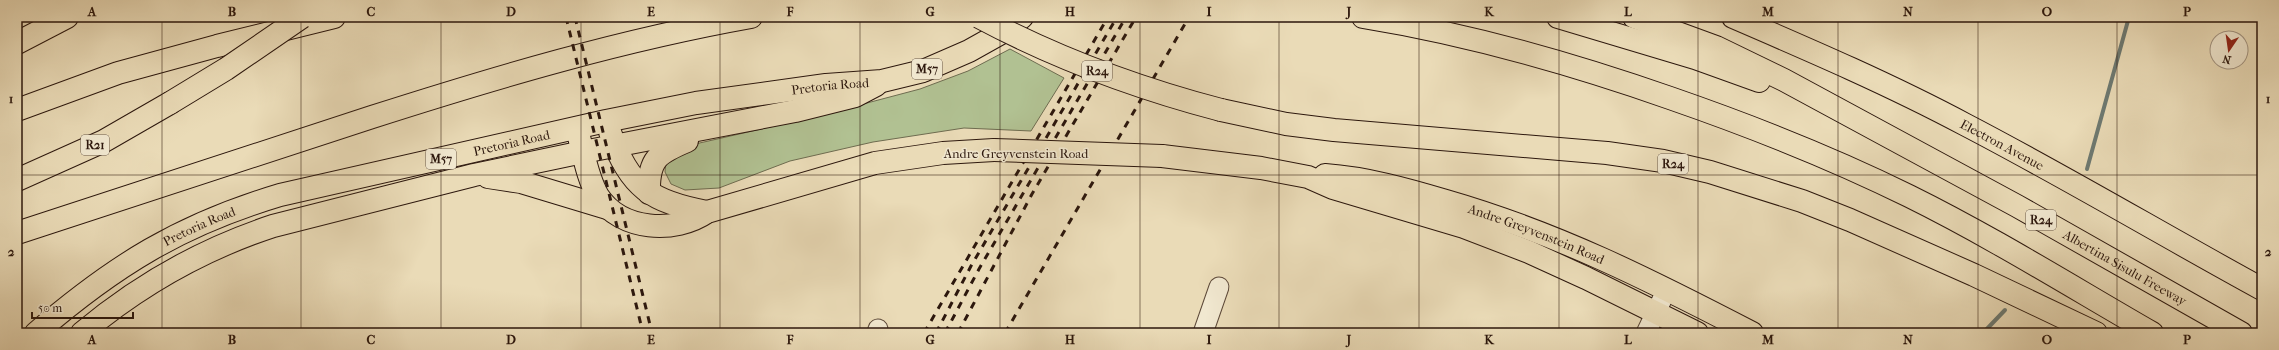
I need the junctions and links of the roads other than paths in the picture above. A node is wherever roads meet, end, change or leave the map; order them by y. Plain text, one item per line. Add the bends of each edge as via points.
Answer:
1 (67, 17) edge
2 (302, 17) edge
3 (334, 17) edge
4 (751, 17) edge
5 (979, 17) edge
6 (1022, 17) edge
7 (1363, 17) edge
8 (1558, 17) edge
9 (1634, 17) edge
10 (1733, 17) edge
11 (17, 43) edge
12 (882, 81) junction
13 (17, 110) edge
14 (1839, 111) junction
15 (606, 121) junction
16 (729, 124) junction
17 (577, 128) junction
18 (615, 146) junction
19 (583, 152) junction
20 (474, 175) junction
21 (1308, 177) junction
22 (17, 180) edge
23 (649, 193) junction
24 (607, 208) junction
25 (707, 212) junction
26 (17, 233) edge
27 (1219, 286) dead end
28 (1667, 289) junction
29 (2262, 289) edge
30 (1656, 312) junction
31 (36, 333) edge
32 (82, 333) edge
33 (1203, 333) edge
34 (1646, 333) edge
35 (1697, 333) edge
36 (1752, 333) edge
37 (2096, 333) edge
38 (2152, 333) edge
39 (2241, 333) edge

1 - 11 main road
2 - 22 main road, R21, bridge via 226,69 104,141
3 - 13 main road via 118,73
4 - 26 main road via 605,48 515,72
5 - 37 main road, R24, bridge via 1062,57 1122,81 1221,110 1286,124 1607,153 1663,161 1710,172 1795,198 1850,220
6 - 12 main road, Pretoria Road / M57 via 1003,32 969,51 923,71
7 - 38 main road via 1511,48 1614,78 1792,143 1909,196
8 - 14 main road via 1695,58
9 - 14 main road, R24 via 1716,48 1784,80
10 - 29 main road, Electron Avenue via 1810,50 1965,124
12 - 15 main road, Pretoria Road / M57 via 791,89 696,103
12 - 16 main road, Pretoria Road / M57 via 855,96
14 - 39 main road, Albertina Sisulu Freeway / R24 via 2017,206
15 - 17 main road, Pretoria Road / M57
15 - 18 main road, Andre Greyvenstein Road
16 - 18 main road, Pretoria Road / M57
16 - 23 main road via 660,153 651,166
17 - 19 main road, Andre Greyvenstein Road
17 - 31 main road, Pretoria Road / M57 via 280,195 239,207 179,233 134,258 80,296
18 - 19 main road, Pretoria Road / M57
18 - 23 main road, Andre Greyvenstein Road via 623,164
19 - 20 main road, Pretoria Road / M57
19 - 24 main road, Andre Greyvenstein Road via 593,187
20 - 24 main road via 522,182
20 - 32 main road, Pretoria Road / M57 via 312,214 240,237 178,266 134,293
21 - 25 main road, Andre Greyvenstein Road, bridge via 1261,168 1162,156 994,150 943,153 875,163
21 - 28 main road, Andre Greyvenstein Road via 1322,175 1362,179 1499,216 1594,254
21 - 30 main road, Andre Greyvenstein Road via 1332,188 1464,227 1528,252
23 - 25 main road, Andre Greyvenstein Road via 672,204
24 - 25 main road, Andre Greyvenstein Road via 635,222 663,226 686,224
27 - 33 street
28 - 30 street
28 - 36 main road, Andre Greyvenstein Road
30 - 34 street
30 - 35 main road, Andre Greyvenstein Road

